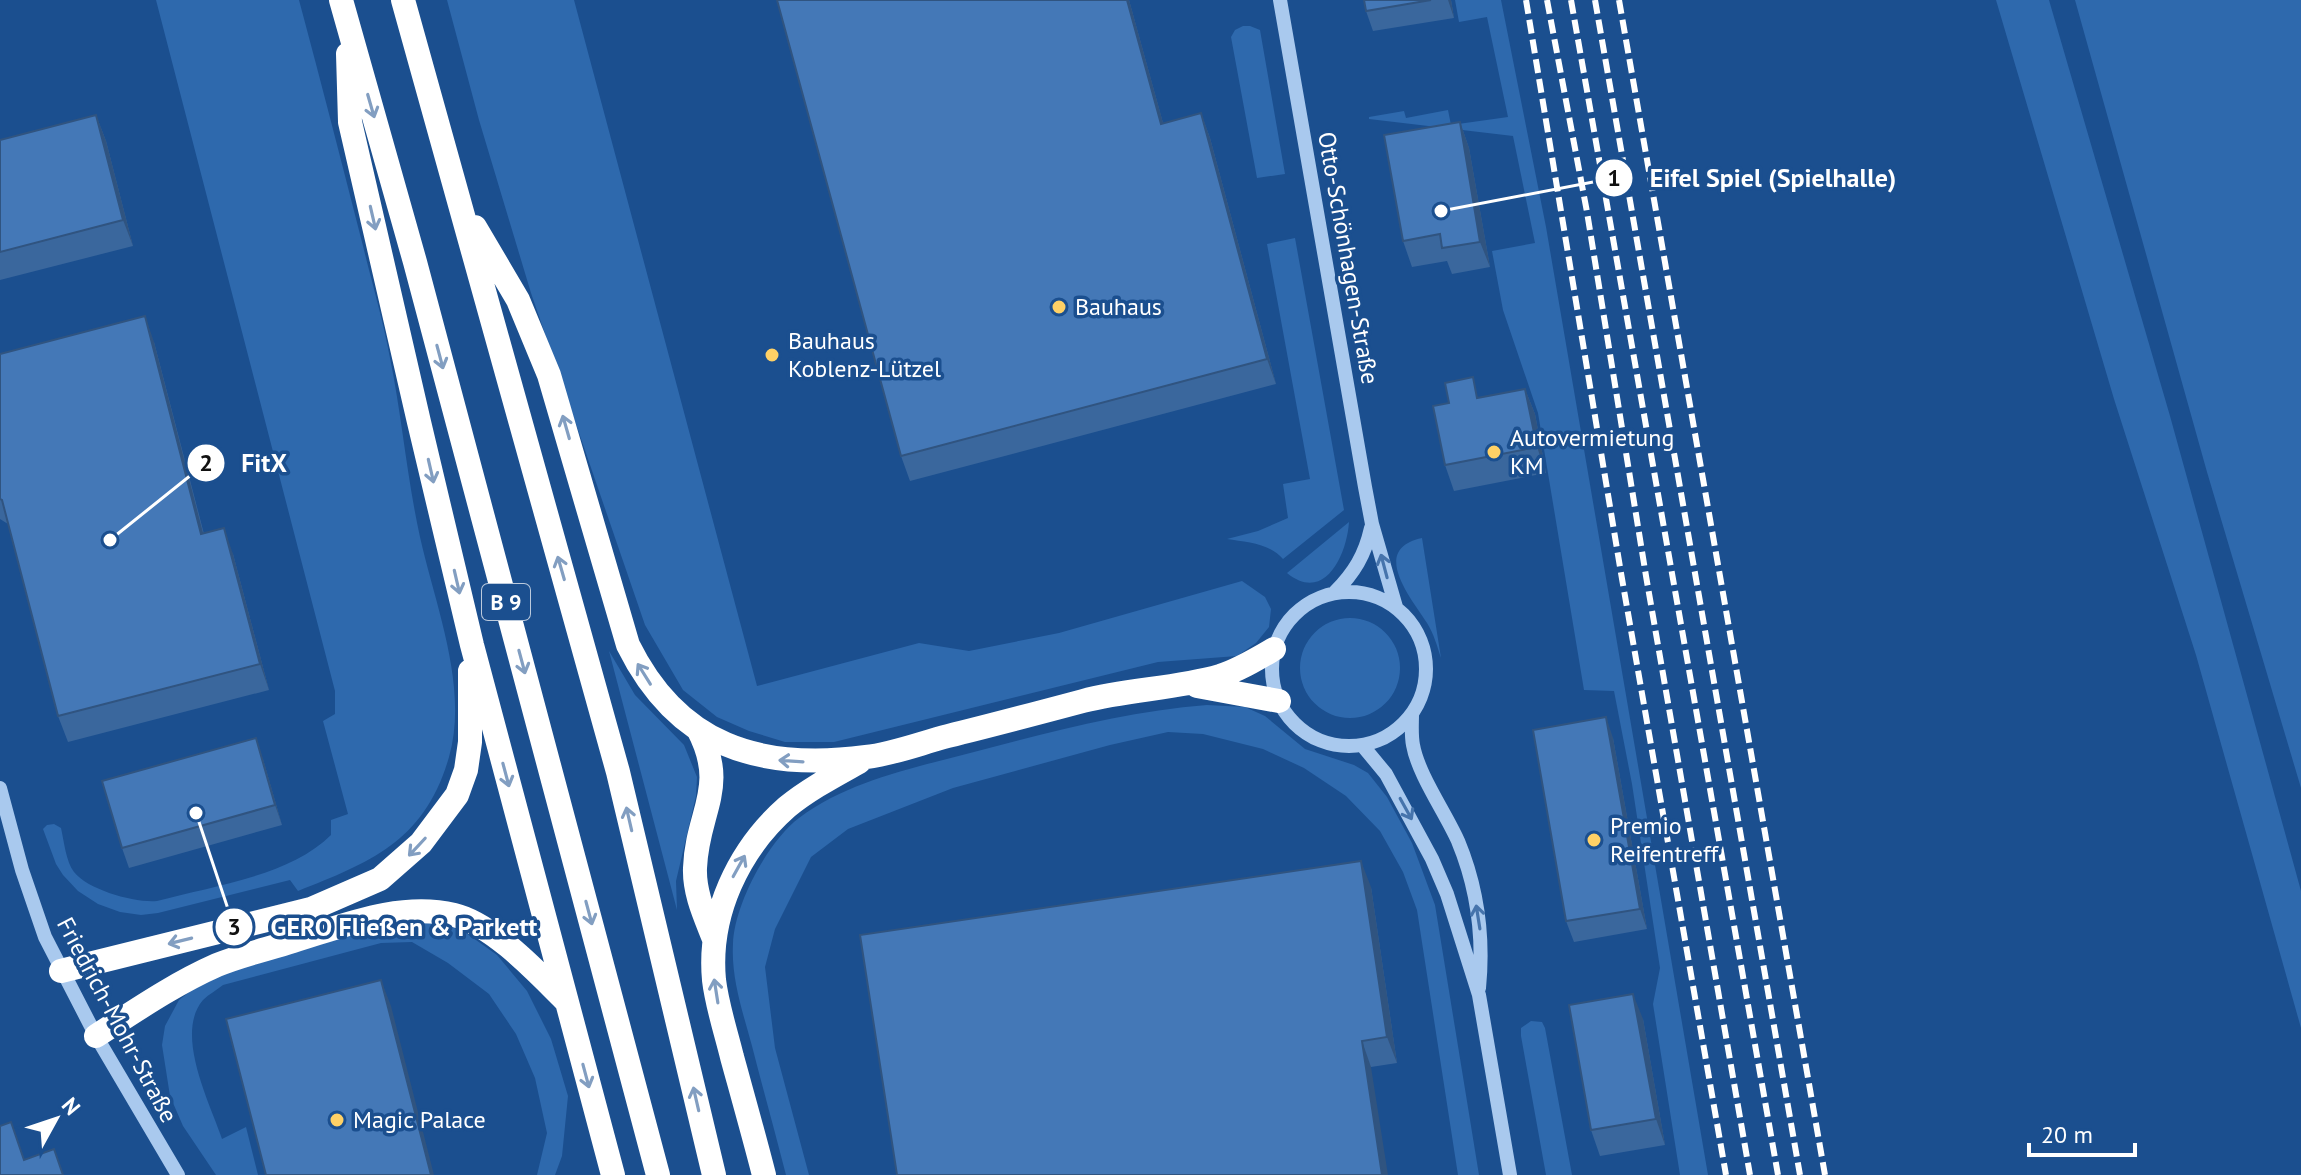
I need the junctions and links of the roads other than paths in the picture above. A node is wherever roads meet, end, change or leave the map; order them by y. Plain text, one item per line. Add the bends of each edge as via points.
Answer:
1 (341, 0) edge
2 (403, 0) edge
3 (1280, 0) edge
4 (349, 31) junction
5 (457, 196) junction
6 (1372, 524) junction
7 (1335, 592) junction
8 (1396, 607) junction
9 (472, 645) junction
10 (1274, 649) junction
11 (1187, 684) junction
12 (1279, 701) junction
13 (1412, 714) junction
14 (698, 729) junction
15 (1362, 745) junction
16 (868, 757) junction
17 (0, 788) edge
18 (714, 939) junction
19 (61, 971) junction
20 (1479, 995) junction
21 (566, 1001) junction
22 (96, 1036) junction
23 (178, 1175) edge
24 (613, 1175) edge
25 (658, 1175) edge
26 (714, 1175) edge
27 (764, 1175) edge
28 (1510, 1175) edge

1 - 4 highway, B 9
2 - 5 highway, B 9
3 - 6 street, Otto-Schönhagen-Straße
4 -> 9 highway via 350,122
4 -> 25 highway, B 9
14 -> 5 highway via 661,698 628,645 549,375 518,300
26 -> 5 highway, B 9 via 618,772
6 - 7 street, Otto-Schönhagen-Straße via 1361,559
8 -> 6 street, Otto-Schönhagen-Straße
7 - 8 street via 1361,592
7 - 10 street via 1300,609
8 - 13 street via 1416,630 1426,657 1425,687
9 -> 19 highway via 466,770 442,818 404,860 380,879 311,909
9 -> 21 highway
10 - 11 highway via 1223,675
10 - 12 street via 1273,684
11 - 12 highway
11 - 16 highway via 1093,699
12 - 15 street via 1287,716 1313,737
13 - 15 street via 1390,735
20 -> 13 street via 1482,953 1470,877 1413,747
16 -> 14 highway via 774,759
14 - 18 highway via 712,778 696,883
15 -> 20 street via 1386,774 1432,859
18 -> 16 highway via 731,881 765,829 801,796
17 - 19 street, Friedrich-Mohr-Straße via 22,870
27 -> 18 highway via 718,1004
19 - 22 street, Friedrich-Mohr-Straße
20 - 28 street
21 - 22 highway via 473,923 444,913 401,913 220,964
21 -> 24 highway
22 - 23 street, Friedrich-Mohr-Straße

